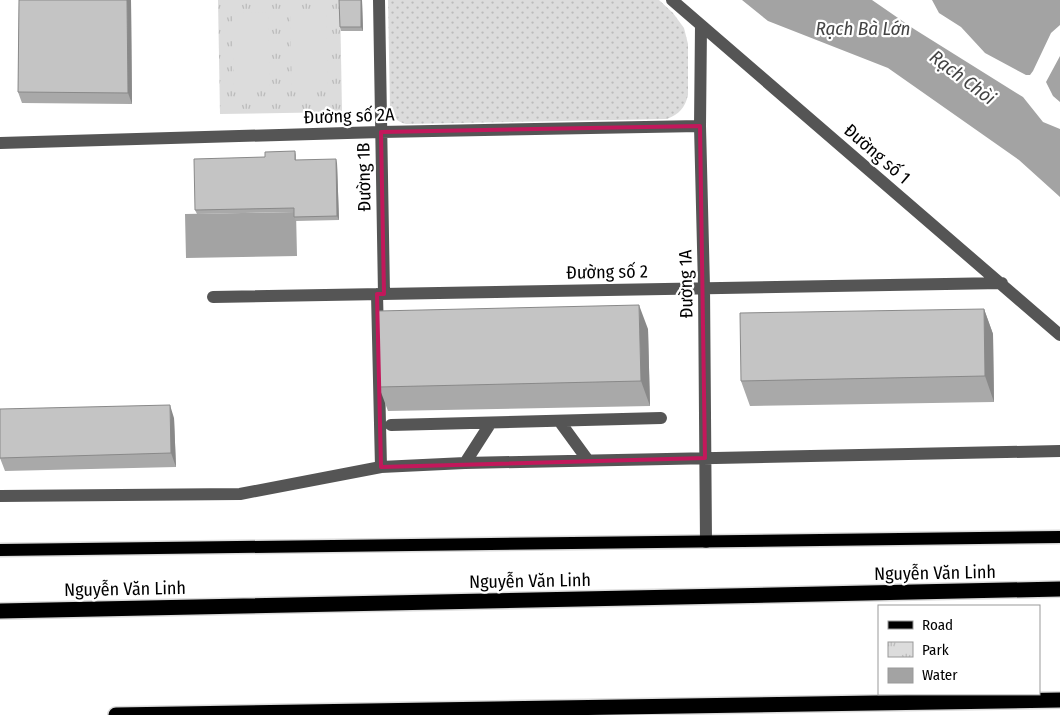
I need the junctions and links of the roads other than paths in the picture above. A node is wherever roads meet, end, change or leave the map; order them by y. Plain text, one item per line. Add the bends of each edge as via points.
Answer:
1 (379, 0) edge
2 (672, 0) edge
3 (701, 26) junction
4 (700, 126) junction
5 (381, 132) junction
6 (0, 143) edge
7 (1002, 283) junction
8 (704, 287) junction
9 (381, 294) junction
10 (213, 297) dead end
11 (1060, 335) edge
12 (661, 418) dead end
13 (560, 422) junction
14 (490, 424) junction
15 (391, 425) dead end
16 (1060, 451) edge
17 (705, 458) junction
18 (587, 459) junction
19 (465, 463) junction
20 (381, 467) junction
21 (0, 496) edge
22 (1060, 537) edge
23 (706, 542) junction
24 (0, 550) edge
25 (1060, 589) edge
26 (0, 611) edge
27 (1060, 700) edge
28 (204, 714) edge
29 (116, 715) edge

1 - 5 street, Đường 1B
2 - 3 street, Đường số 1
3 - 4 street, Đường 1A
3 - 7 street, Đường số 1
4 - 5 street, Đường số 2A
4 - 8 street, Đường 1A
5 - 6 street, Đường số 2A
5 - 9 street, Đường 1B
7 - 8 street, Đường số 2
7 - 11 street, Đường số 1
8 - 9 street, Đường số 2
8 - 17 street, Đường 1A
9 - 10 street, Đường số 2
9 - 20 street, Đường 1B
12 - 13 street
13 - 14 street
13 - 18 street
14 - 15 street
14 - 19 street
16 - 17 street
17 - 18 street
17 - 23 street, Đường 1A
18 - 19 street
19 - 20 street
20 - 21 street via 240,494
22 - 23 main road, Nguyễn Văn Linh
23 - 24 main road, Nguyễn Văn Linh
25 - 26 highway, Nguyễn Văn Linh
27 - 28 highway
28 - 29 highway

